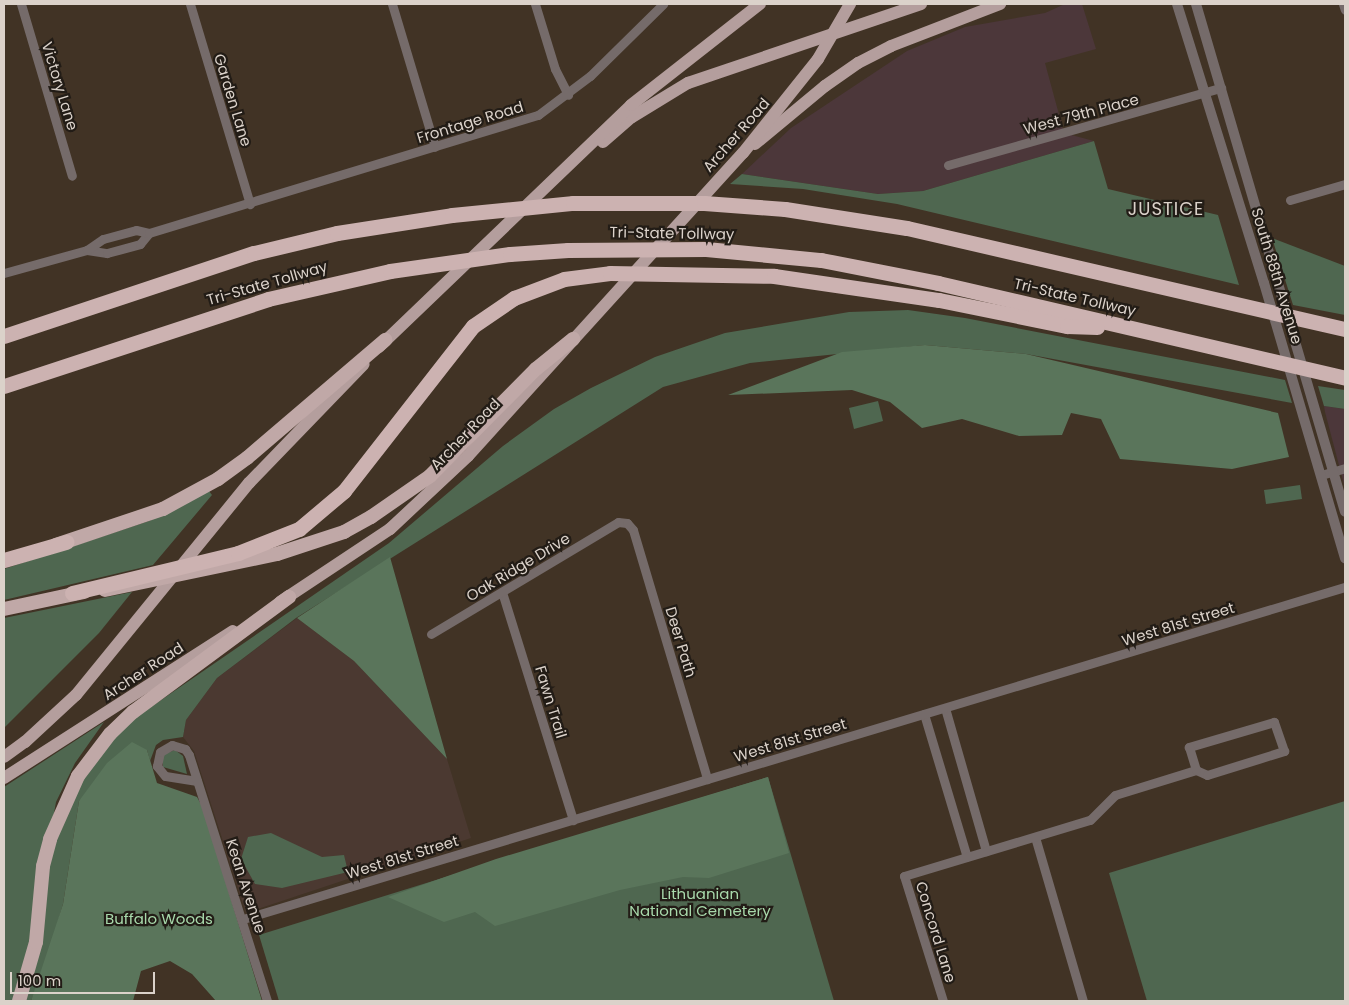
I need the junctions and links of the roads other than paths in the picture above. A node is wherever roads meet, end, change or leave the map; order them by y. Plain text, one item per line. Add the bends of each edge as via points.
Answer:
1 (21, 4) edge
2 (190, 4) edge
3 (392, 4) edge
4 (535, 4) edge
5 (663, 4) edge
6 (760, 4) edge
7 (850, 4) edge
8 (921, 4) edge
9 (1000, 4) edge
10 (1177, 4) edge
11 (1196, 4) edge
12 (1343, 4) edge
13 (1345, 10) edge
14 (1221, 88) junction
15 (1204, 94) junction
16 (568, 95) junction
17 (435, 147) junction
18 (743, 153) junction
19 (583, 154) junction
20 (948, 165) dead end
21 (72, 176) dead end
22 (1345, 184) edge
23 (1290, 200) dead end
24 (250, 204) junction
25 (149, 233) junction
26 (87, 250) junction
27 (4, 273) edge
28 (1132, 328) junction
29 (1345, 329) edge
30 (4, 336) edge
31 (572, 339) junction
32 (385, 340) junction
33 (37, 375) junction
34 (1345, 378) edge
35 (4, 386) edge
36 (4, 394) edge
37 (1345, 468) edge
38 (1333, 471) junction
39 (1321, 475) junction
40 (1345, 512) edge
41 (618, 522) joint
42 (66, 542) junction
43 (1345, 558) edge
44 (4, 560) edge
45 (4, 565) edge
46 (1345, 588) edge
47 (502, 592) junction
48 (72, 593) junction
49 (289, 597) junction
50 (4, 609) edge
51 (431, 634) dead end
52 (945, 708) junction
53 (924, 714) junction
54 (4, 757) edge
55 (1196, 770) junction
56 (4, 778) edge
57 (707, 780) junction
58 (197, 781) junction
59 (573, 820) junction
60 (1035, 837) junction
61 (986, 851) junction
62 (967, 857) junction
63 (243, 919) junction
64 (19, 1001) edge
65 (267, 1001) edge
66 (942, 1001) edge
67 (1083, 1001) edge

1 - 21 street, Victory Lane
2 - 24 street, Garden Lane
3 - 17 street
4 - 16 street via 555,69
5 - 16 street, Frontage Road
6 - 19 main road via 650,88
7 - 18 main road, Archer Road via 818,59
8 - 19 main road via 688,83 632,117
9 - 18 main road via 898,43 858,63
10 - 15 street, South 88th Avenue
11 - 14 street, South 88th Avenue
12 - 13 street
14 - 15 street, West 79th Place
14 - 38 street, South 88th Avenue
15 - 20 street, West 79th Place
15 - 39 street, South 88th Avenue
16 - 17 street, Frontage Road via 538,115
17 - 24 street, Frontage Road
18 - 31 main road, Archer Road
19 - 32 main road, Archer Road
22 - 23 street
24 - 25 street, Frontage Road
25 - 26 street via 136,230 103,239
25 - 26 street via 140,244 115,251
26 - 27 street
28 - 33 highway, Tri-State Tollway via 821,260 706,249 568,250 438,262 338,281 250,305
28 - 34 highway, Tri-State Tollway
28 - 48 highway via 1066,326 939,300 774,276 610,272 564,280 514,298 474,326 344,490 299,529 238,553
29 - 30 highway, Tri-State Tollway via 907,228 785,209 704,203 592,203 452,215 337,233 254,254
31 - 48 highway via 536,369 430,476 344,532 277,554 180,577 128,588
31 - 49 main road, Archer Road via 519,401 418,505 390,529
32 - 42 highway via 218,479 162,509
32 - 54 main road, Archer Road via 249,483 76,694 45,725
33 - 35 highway, Tri-State Tollway
33 - 36 highway
37 - 38 street
38 - 39 street
38 - 40 street, South 88th Avenue
39 - 43 street, South 88th Avenue
41 - 47 street, Oak Ridge Drive
41 - 57 street, Deer Path via 627,523 633,530
42 - 44 highway
42 - 45 highway
46 - 52 street, West 81st Street
47 - 51 street, Oak Ridge Drive
47 - 59 street, Fawn Trail
48 - 50 highway
49 - 56 main road, Archer Road
49 - 64 highway via 134,712 110,734 78,776 50,839 43,866 36,942
52 - 53 street, West 81st Street
52 - 61 street
53 - 57 street, West 81st Street
53 - 62 street
55 - 55 street, Concord Lane via 1206,775 1284,751 1274,722 1189,747
55 - 60 street, Concord Lane via 1115,795 1090,820
57 - 59 street, West 81st Street
58 - 58 street, Kean Avenue via 165,776 157,766 160,752 172,746 185,749
58 - 63 street, Kean Avenue
59 - 63 street, West 81st Street
60 - 61 street, Concord Lane
60 - 67 street
61 - 62 street, Concord Lane
62 - 66 street, Concord Lane via 904,876
63 - 65 street, Kean Avenue

